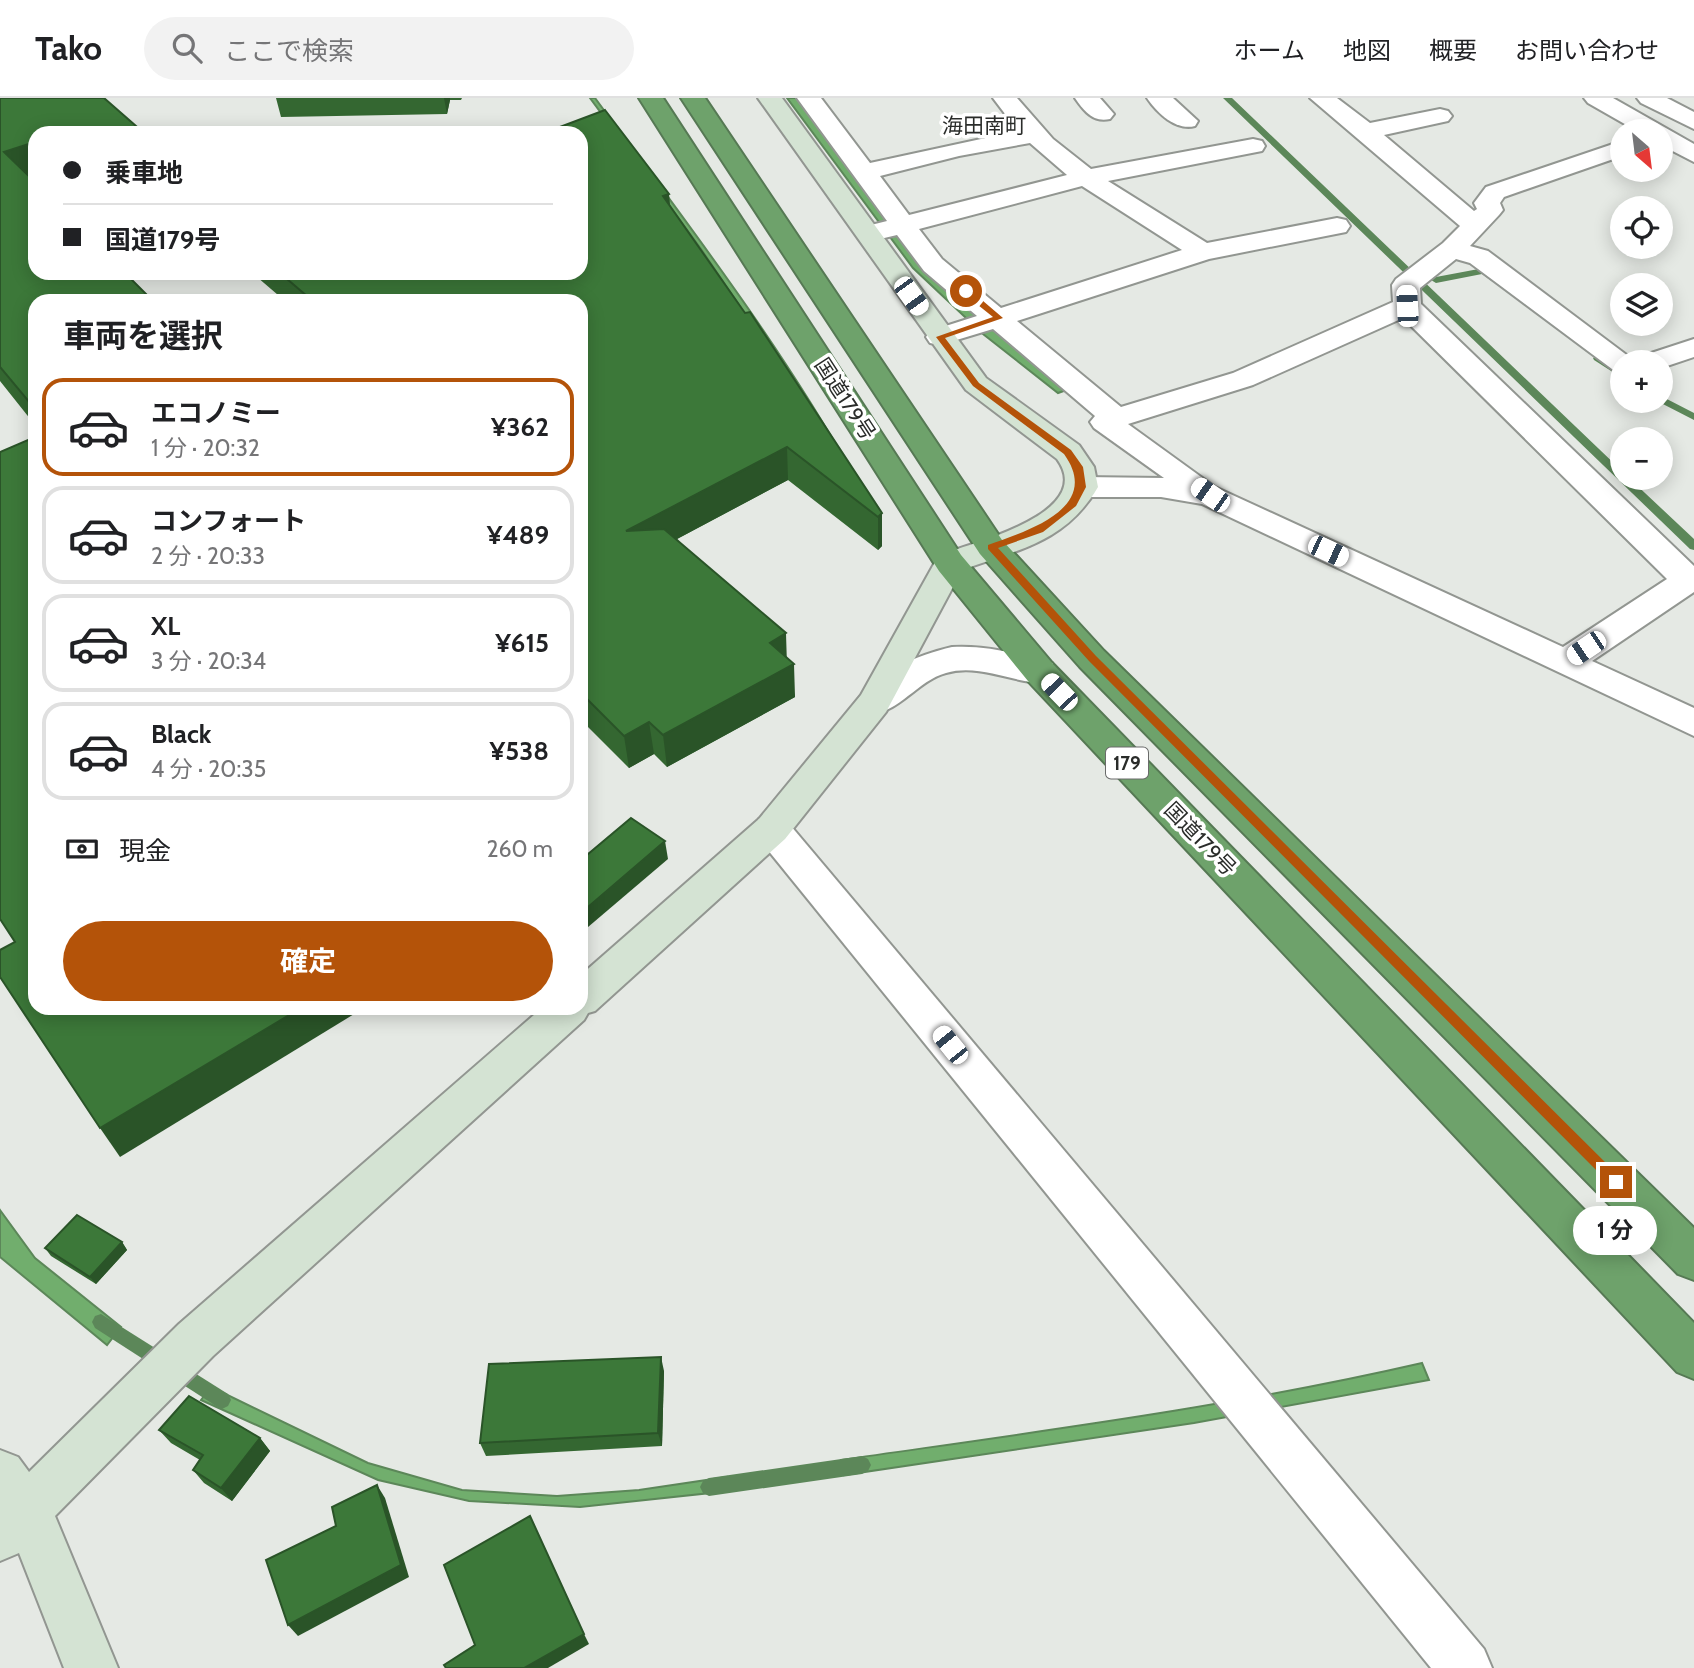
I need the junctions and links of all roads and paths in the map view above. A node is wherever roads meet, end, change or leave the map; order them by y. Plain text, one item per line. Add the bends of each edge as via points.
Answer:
1 (651, 98) edge
2 (692, 98) edge
3 (770, 98) edge
4 (809, 98) edge
5 (1005, 98) edge
6 (1159, 98) edge
7 (1322, 98) edge
8 (1596, 98) edge
9 (1649, 98) edge
10 (1440, 116) dead end
11 (1633, 119) edge
12 (1186, 121) dead end
13 (1694, 122) edge
14 (1365, 131) junction
15 (1034, 135) junction
16 (1673, 142) edge
17 (1253, 146) dead end
18 (1610, 152) edge
19 (1694, 155) edge
20 (865, 172) junction
21 (1088, 177) junction
22 (1474, 224) junction
23 (902, 226) junction
24 (1337, 226) dead end
25 (866, 234) junction
26 (1451, 249) junction
27 (1203, 252) junction
28 (1407, 306) junction
29 (999, 318) junction
30 (940, 337) junction
31 (1694, 348) edge
32 (1610, 354) edge
33 (1673, 355) edge
34 (1118, 419) junction
35 (1082, 487) junction
36 (1210, 495) junction
37 (991, 547) junction
38 (950, 563) junction
39 (1691, 579) edge
40 (1565, 662) junction
41 (1040, 672) junction
42 (874, 704) junction
43 (1694, 723) edge
44 (772, 829) junction
45 (588, 993) edge
46 (562, 1015) edge
47 (1694, 1259) edge
48 (1694, 1356) edge
49 (9, 1506) edge
50 (91, 1668) edge
51 (1465, 1668) edge

1 - 38 highway, 国道179号 / 179
2 - 37 highway, 国道179号 / 179
3 - 25 street
4 - 20 street
5 - 15 street
6 - 12 street
7 - 14 street
8 - 11 street
9 - 13 street
10 - 14 street
14 - 22 street
15 - 20 street
15 - 21 street
16 - 19 street
17 - 21 street
18 - 22 street via 1495,192 1487,203 1490,210
20 - 23 street
21 - 23 street
21 - 27 street
22 - 26 street
23 - 25 street
23 - 29 street via 933,265
24 - 27 street
25 - 30 street
26 - 28 street via 1406,285
26 - 32 street via 1479,257
27 - 29 street
28 - 34 street via 1243,379
28 - 39 street
29 - 30 street
29 - 34 street
30 - 35 street via 976,384 1068,452 1079,467
31 - 33 street
34 - 36 street via 1105,422
35 - 36 street via 1161,487
35 - 37 street via 1072,504 1040,530
36 - 40 street
37 - 38 street
37 - 47 highway, 国道179号 / 179 via 1092,659
38 - 41 highway, 国道179号 / 179
38 - 42 street
39 - 40 street
40 - 43 street
41 - 42 street via 982,657 951,660 922,668
41 - 48 highway, 国道179号 / 179
42 - 44 street
44 - 45 street
44 - 51 street
46 - 49 street
49 - 50 street

